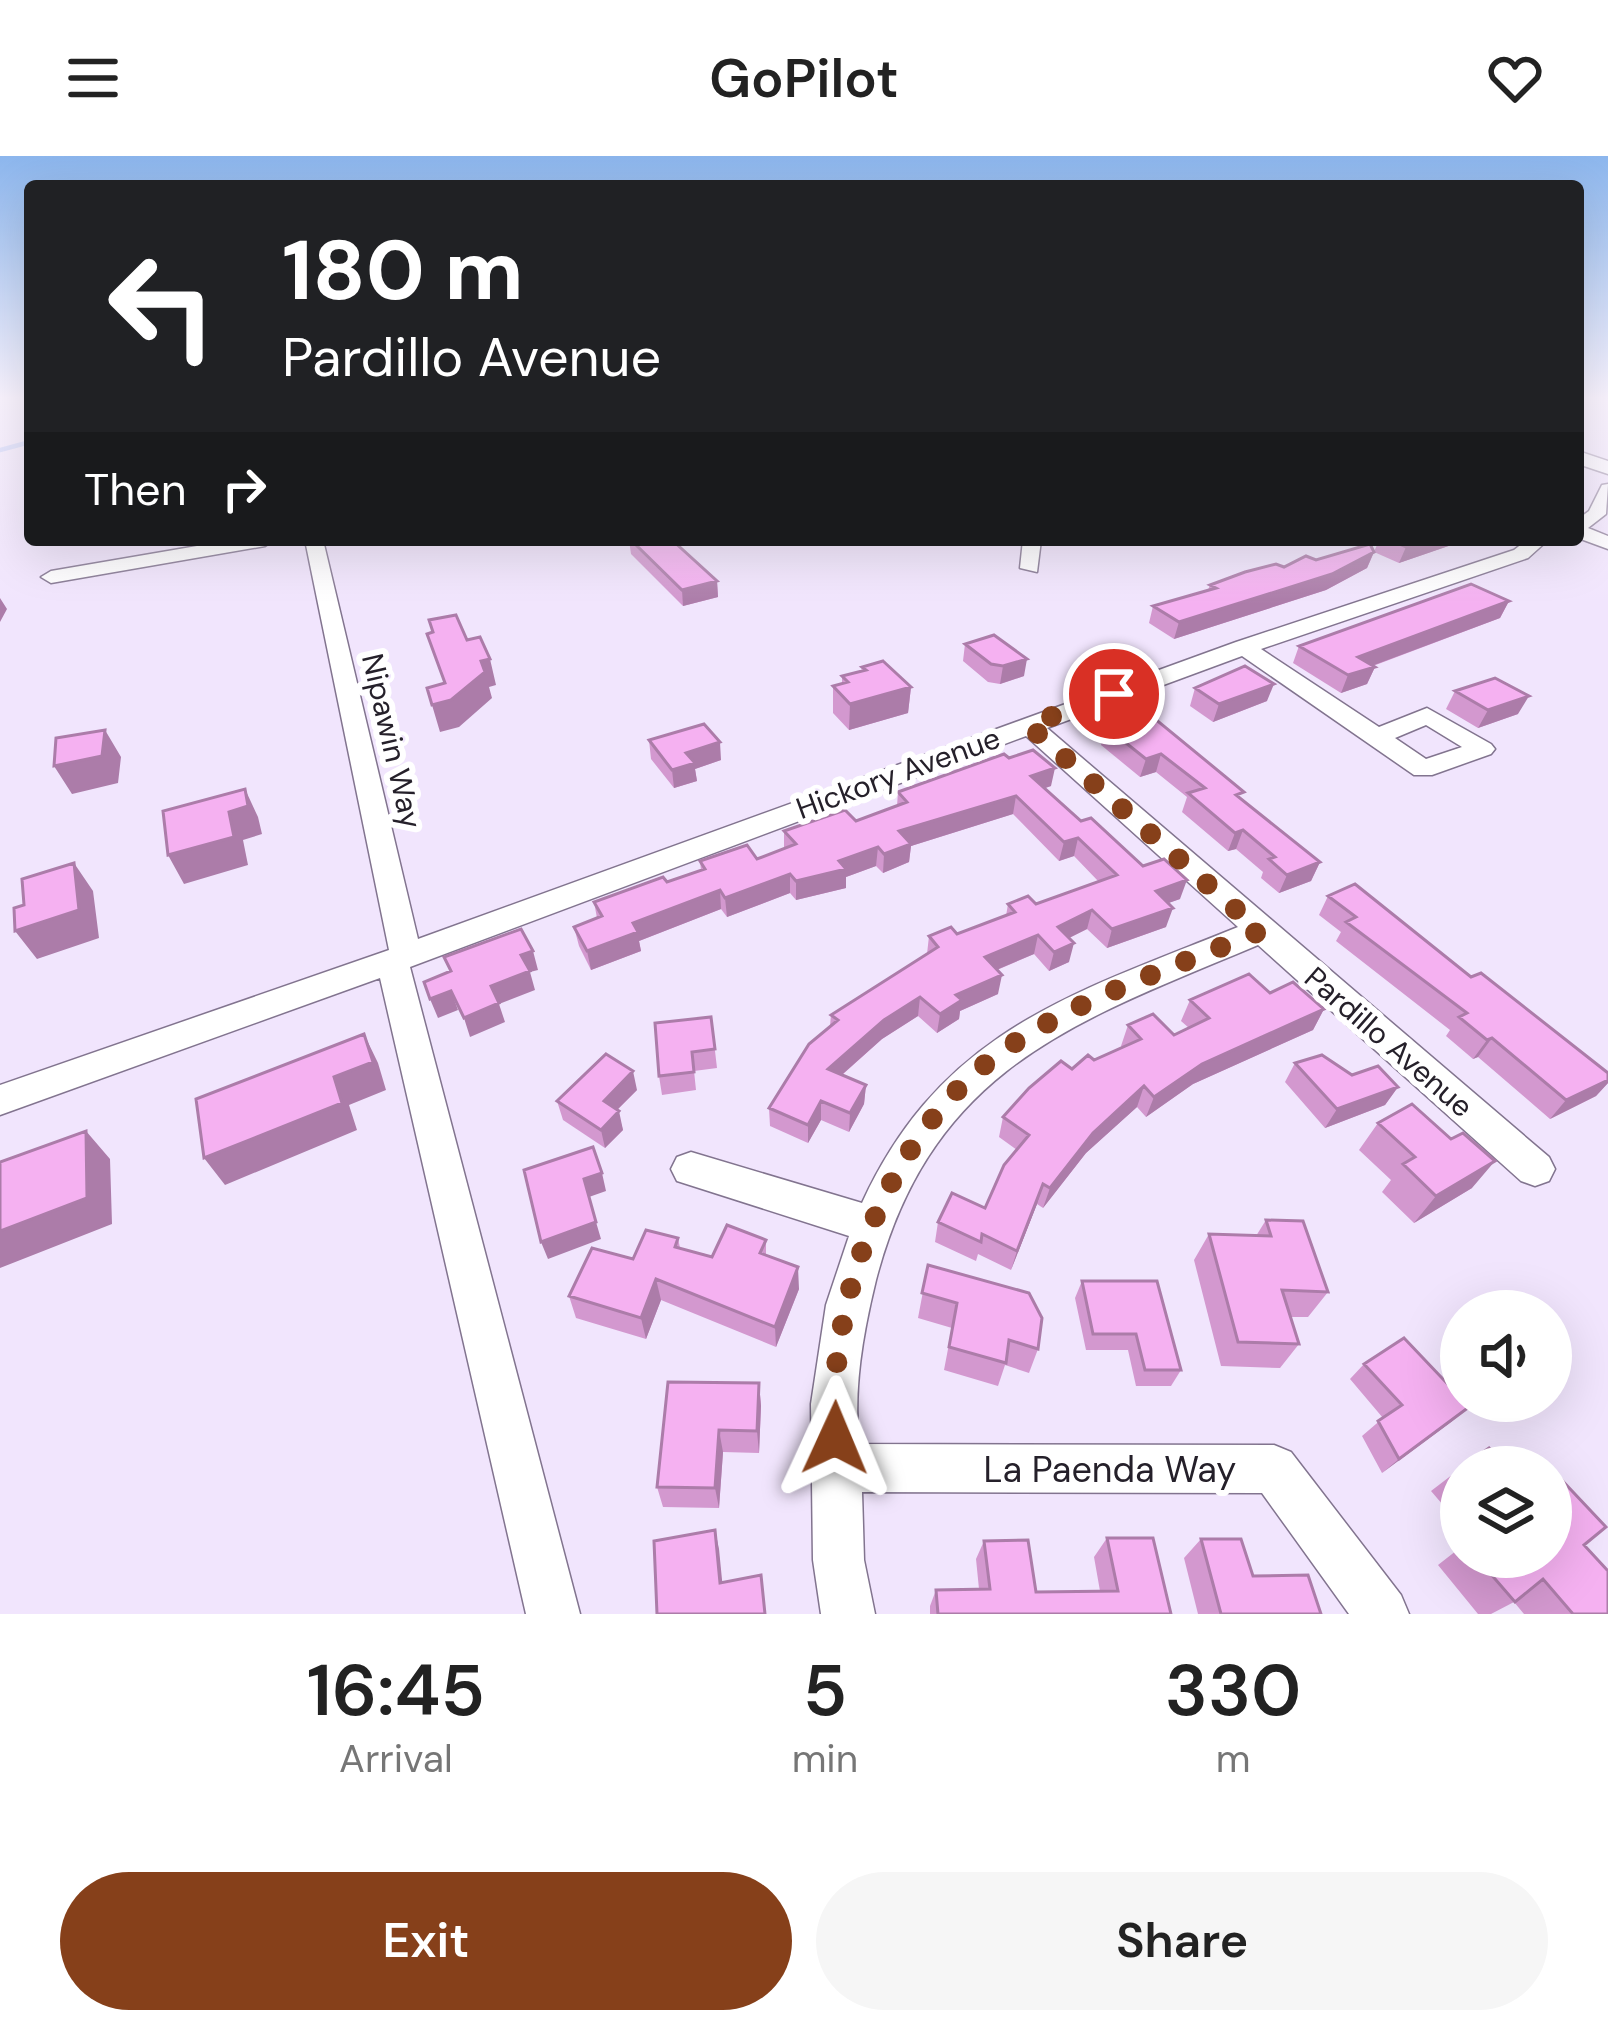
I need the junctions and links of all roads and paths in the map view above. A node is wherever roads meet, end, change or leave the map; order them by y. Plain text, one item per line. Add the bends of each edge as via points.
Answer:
1 (1608, 489) edge
2 (1584, 524) edge
3 (230, 546) edge
4 (315, 546) edge
5 (1032, 546) edge
6 (1529, 546) edge
7 (1030, 568) dead end
8 (51, 577) dead end
9 (1244, 647) junction
10 (1028, 725) junction
11 (1377, 737) dead end
12 (1260, 931) junction
13 (399, 959) junction
14 (0, 1100) edge
15 (691, 1169) dead end
16 (1534, 1169) dead end
17 (873, 1225) junction
18 (837, 1468) junction
19 (553, 1614) edge
20 (848, 1614) edge
21 (1382, 1614) edge

1 - 2 street
3 - 8 street
4 - 13 street, Nipawin Way
5 - 7 street
6 - 9 street, Hickory Avenue
9 - 10 street, Hickory Avenue
9 - 11 street
10 - 12 street, Pardillo Avenue
10 - 13 street, Hickory Avenue
12 - 16 street, Pardillo Avenue
12 - 17 street via 1003,1051 917,1141
13 - 14 street, Hickory Avenue
13 - 19 street
15 - 17 street
17 - 18 street via 841,1338
18 - 20 street via 833,1512
18 - 21 street, La Paenda Way via 1274,1469

